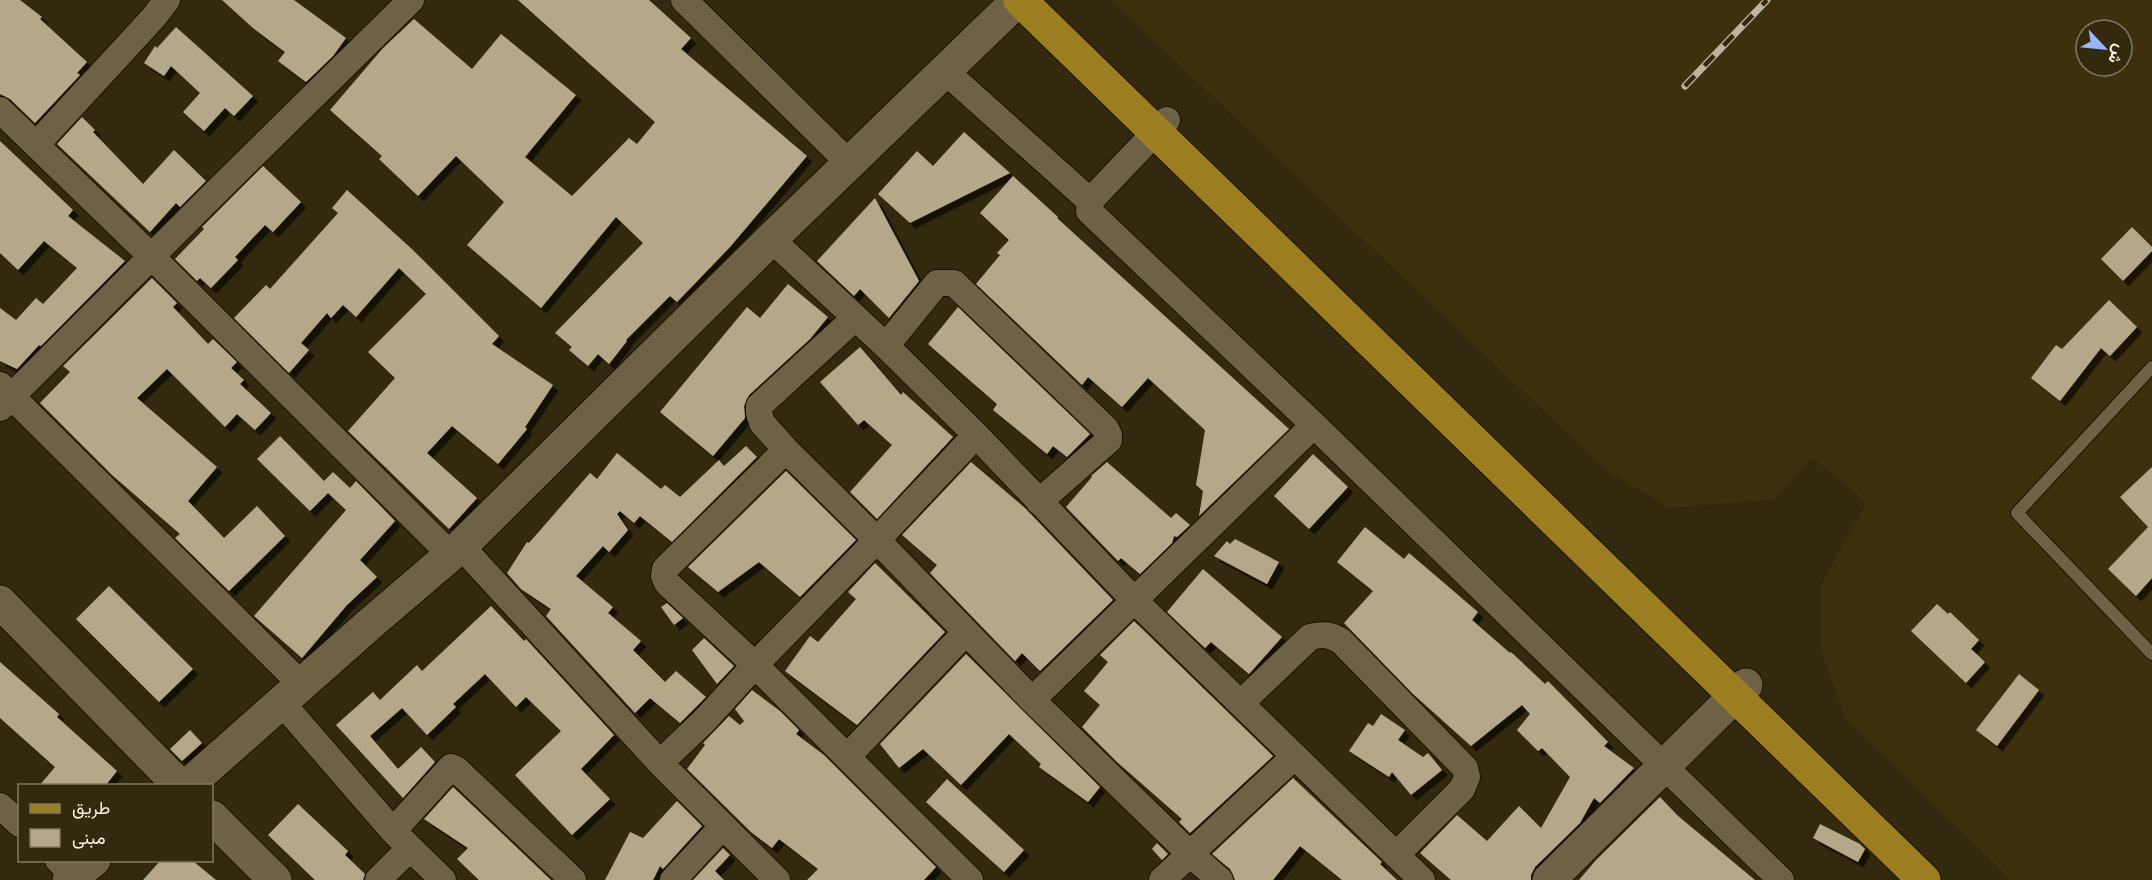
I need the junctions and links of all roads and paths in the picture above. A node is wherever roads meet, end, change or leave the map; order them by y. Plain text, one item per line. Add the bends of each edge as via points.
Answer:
1 (167, 0) edge
2 (411, 0) edge
3 (684, 0) edge
4 (1019, 0) edge
5 (1043, 0) edge
6 (945, 71) junction
7 (0, 110) edge
8 (1161, 126) junction
9 (36, 145) junction
10 (849, 163) junction
11 (1090, 201) junction
12 (771, 239) junction
13 (151, 256) junction
14 (855, 318) junction
15 (886, 346) junction
16 (2152, 367) edge
17 (4, 397) edge
18 (1314, 425) junction
19 (976, 435) junction
20 (786, 450) junction
21 (1039, 502) junction
22 (877, 540) junction
23 (456, 550) junction
24 (1134, 600) junction
25 (0, 602) edge
26 (966, 632) junction
27 (2150, 649) edge
28 (755, 665) junction
29 (1741, 691) junction
30 (292, 694) junction
31 (1032, 700) junction
32 (1241, 704) junction
33 (1295, 756) junction
34 (847, 757) junction
35 (660, 763) junction
36 (1666, 767) junction
37 (178, 784) edge
38 (189, 784) edge
39 (0, 806) edge
40 (213, 818) edge
41 (18, 822) edge
42 (723, 826) junction
43 (401, 839) junction
44 (1189, 853) junction
45 (1396, 855) junction
46 (275, 880) edge
47 (378, 880) edge
48 (442, 880) edge
49 (573, 880) edge
50 (672, 880) edge
51 (777, 880) edge
52 (970, 880) edge
53 (1162, 880) edge
54 (1220, 880) edge
55 (1422, 880) edge
56 (1549, 880) edge
57 (1781, 880) edge
58 (1924, 880) edge
59 (1946, 880) edge

1 - 9 street
2 - 13 street
3 - 10 street
4 - 6 street
4 - 8 main road
5 - 8 main road
6 - 10 street
6 - 11 street
7 - 9 street
8 - 11 street
8 - 29 main road
9 - 13 street
10 - 12 street
11 - 18 street via 1089,211
12 - 14 street
12 - 23 street
13 - 17 street
13 - 23 street
14 - 15 street
14 - 20 street via 759,406 762,423
15 - 19 street
15 - 21 street via 937,283 954,283 1106,429 1109,440
16 - 27 lane via 2017,513
17 - 30 street
18 - 24 street
18 - 36 street
19 - 21 street
19 - 22 street
20 - 22 street
20 - 28 street via 665,570 664,576
21 - 24 street
22 - 26 street
22 - 28 street
23 - 30 street
23 - 35 street
24 - 31 street
24 - 32 street
25 - 37 street
26 - 31 street
26 - 34 street
28 - 34 street
28 - 35 street
29 - 36 street
29 - 58 main road
29 - 59 main road
30 - 38 street
30 - 43 street
31 - 44 street
32 - 33 street
32 - 45 street via 1310,637 1330,635 1341,641 1465,768 1467,777 1462,789
33 - 44 street
33 - 45 street
34 - 52 street
35 - 42 street
36 - 56 street
36 - 57 street
39 - 41 street
40 - 46 street
42 - 50 street
42 - 51 street
43 - 47 street
43 - 48 street
43 - 49 street via 451,767
44 - 53 street
44 - 54 street
45 - 55 street

